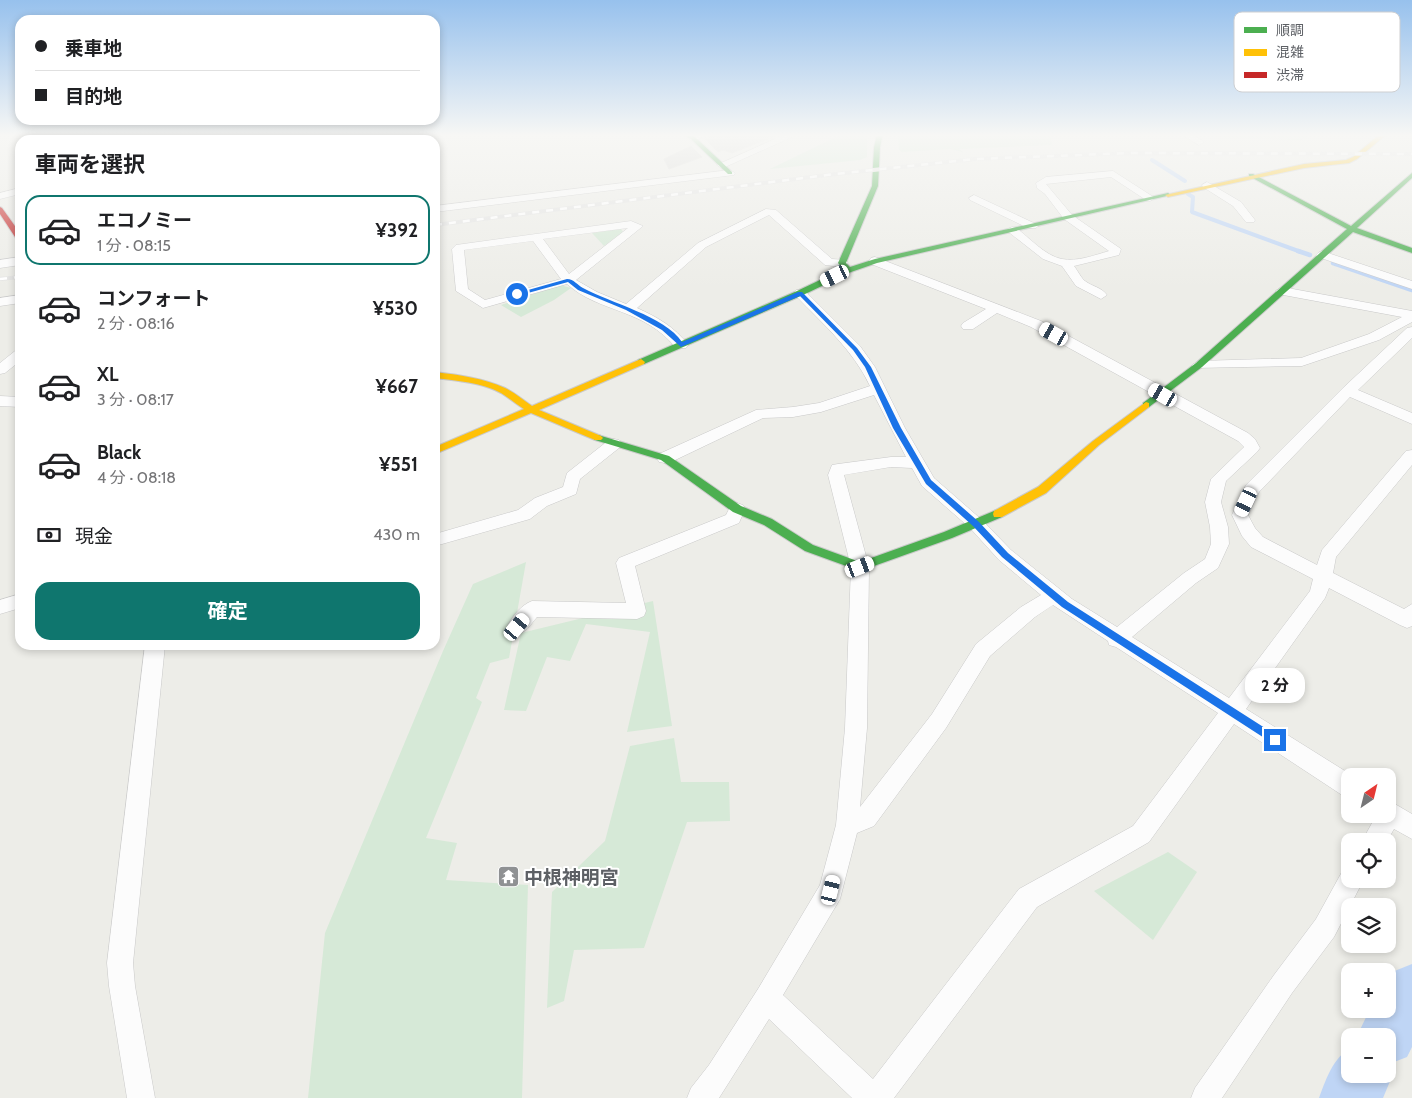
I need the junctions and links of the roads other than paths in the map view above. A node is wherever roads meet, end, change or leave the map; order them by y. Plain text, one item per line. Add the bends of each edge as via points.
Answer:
1 (608, 185) edge
2 (875, 185) edge
3 (1041, 185) edge
4 (1130, 185) edge
5 (1206, 185) edge
6 (1207, 185) edge
7 (1270, 185) edge
8 (1401, 185) edge
9 (15, 192) edge
10 (0, 196) edge
11 (974, 198) dead end
12 (1150, 198) junction
13 (440, 208) edge
14 (0, 209) edge
15 (1068, 217) junction
16 (1250, 220) dead end
17 (1032, 226) junction
18 (1352, 229) junction
19 (15, 230) edge
20 (1012, 230) junction
21 (536, 237) junction
22 (1412, 251) edge
23 (1322, 255) junction
24 (875, 261) junction
25 (15, 262) edge
26 (1066, 263) junction
27 (0, 264) edge
28 (845, 266) junction
29 (569, 280) junction
30 (1412, 285) edge
31 (1282, 290) junction
32 (800, 294) junction
33 (1101, 295) dead end
34 (15, 300) edge
35 (0, 302) edge
36 (997, 308) junction
37 (628, 309) junction
38 (1412, 316) edge
39 (968, 326) dead end
40 (1412, 332) edge
41 (681, 345) junction
42 (0, 351) edge
43 (15, 352) edge
44 (15, 357) edge
45 (1199, 365) junction
46 (0, 370) edge
47 (440, 376) edge
48 (879, 388) junction
49 (1348, 391) junction
50 (1163, 395) junction
51 (0, 401) edge
52 (15, 402) edge
53 (532, 410) junction
54 (1412, 419) edge
55 (614, 444) junction
56 (440, 449) edge
57 (1412, 455) edge
58 (665, 458) junction
59 (915, 462) junction
60 (737, 509) junction
61 (976, 524) junction
62 (440, 539) edge
63 (860, 567) junction
64 (1324, 576) junction
65 (1053, 596) junction
66 (15, 602) edge
67 (0, 607) edge
68 (1412, 612) edge
69 (517, 627) dead end
70 (1116, 639) junction
71 (154, 650) edge
72 (1231, 712) junction
73 (1341, 781) edge
74 (1398, 818) edge
75 (847, 825) junction
76 (1382, 833) edge
77 (1347, 888) edge
78 (768, 998) junction
79 (140, 1098) edge
80 (701, 1098) edge
81 (874, 1098) edge
82 (1205, 1098) edge

1 - 13 street
2 - 28 street
3 - 15 street
4 - 12 street
5 - 12 street
6 - 16 street via 1237,204
7 - 18 street
8 - 18 street
9 - 10 street
11 - 17 street
12 - 15 street
14 - 19 street
15 - 17 street
15 - 26 street via 1116,251
17 - 20 street
18 - 22 street
18 - 23 street
20 - 24 street
20 - 26 street via 1056,261
21 - 29 street
21 - 29 street via 630,224 637,226
21 - 29 street via 460,247 462,290 483,304
23 - 30 street
23 - 31 street
24 - 28 street
24 - 36 street
25 - 27 street
26 - 33 street via 1080,283
28 - 32 street
28 - 37 street via 829,262 772,212 766,212 702,244
29 - 37 street via 580,289
31 - 38 street
31 - 45 street
32 - 41 street
32 - 48 street via 855,349
34 - 35 street
36 - 39 street
36 - 50 street via 1036,324
37 - 41 street via 664,328
38 - 45 street via 1374,337 1302,362
40 - 49 street
41 - 53 street
42 - 43 street
44 - 46 street
45 - 50 street
47 - 53 street via 490,385
48 - 58 street via 821,407 761,413
48 - 59 street
49 - 54 street
49 - 64 street via 1252,489 1240,515 1257,542
50 - 61 street via 1103,438 1051,484
50 - 70 street via 1243,437 1252,448 1219,478 1213,502 1220,544 1212,564 1190,578
51 - 52 street
53 - 55 street
53 - 56 street
55 - 58 street
55 - 62 street via 573,477 570,490 541,502 524,515
57 - 64 street via 1328,555
58 - 60 street
59 - 61 street via 928,482
59 - 63 street via 838,469 836,475
60 - 63 street via 768,522 809,548
60 - 69 street via 733,519 625,563 636,611 532,609
61 - 63 street
61 - 65 street via 1005,555
63 - 75 street via 856,728
64 - 68 street via 1407,620
64 - 72 street via 1319,593
65 - 70 street
65 - 75 street via 1028,612 983,650 939,721 866,818
66 - 67 street
70 - 72 street
71 - 79 street via 120,963
72 - 73 street
72 - 81 street via 1141,834 1028,898
74 - 76 street
75 - 78 street via 831,890
77 - 82 street via 1324,928
78 - 80 street
78 - 81 street

